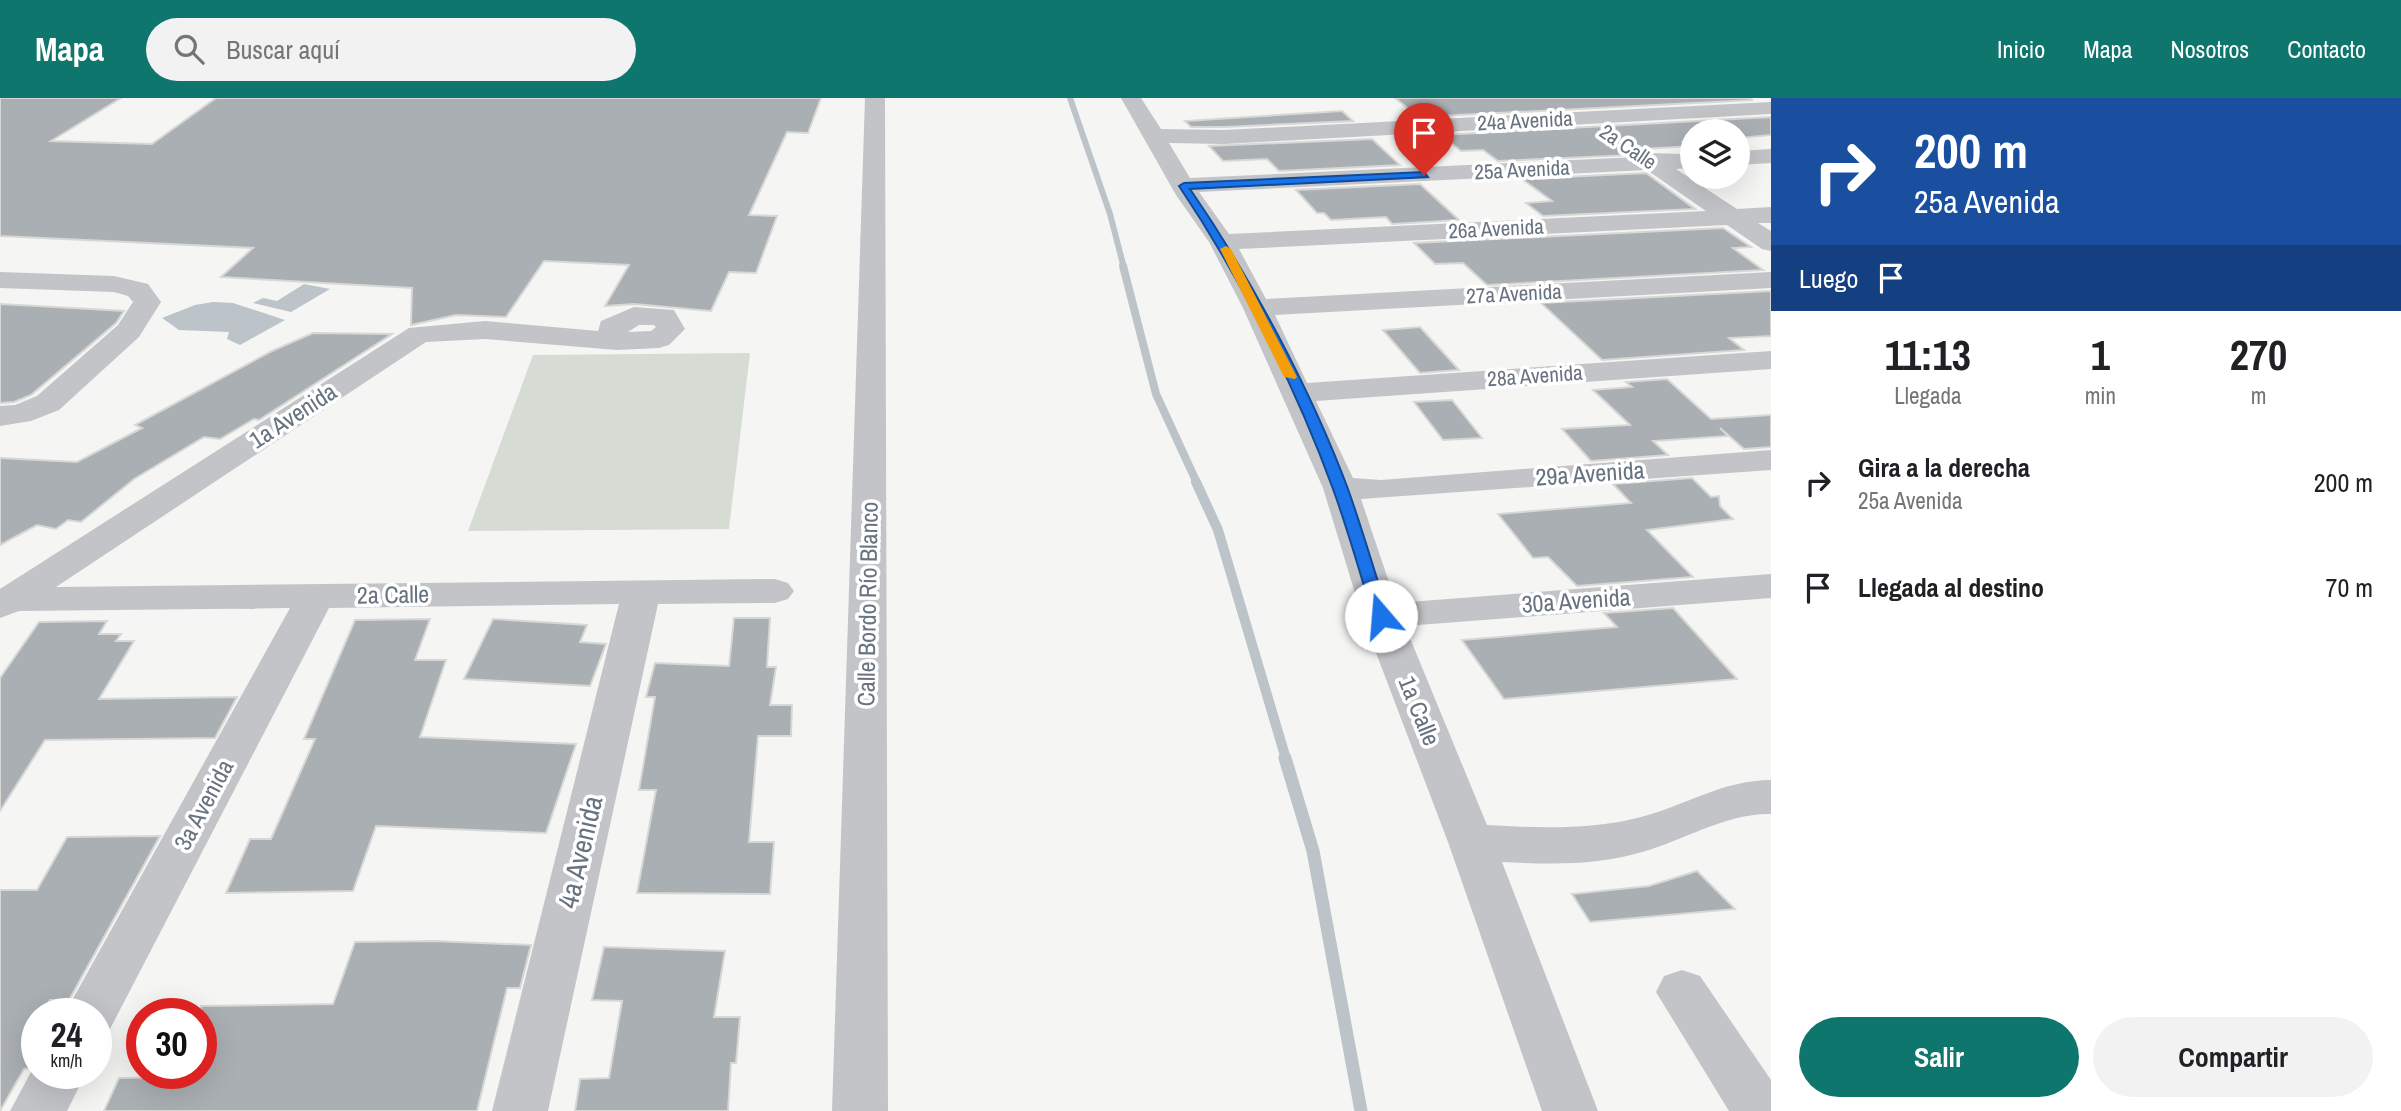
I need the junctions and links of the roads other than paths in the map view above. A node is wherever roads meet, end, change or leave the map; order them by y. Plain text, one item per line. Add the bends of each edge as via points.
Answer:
1 (875, 98) edge
2 (1131, 98) edge
3 (1555, 98) edge
4 (1771, 108) edge
5 (1584, 117) junction
6 (1152, 136) junction
7 (1771, 156) edge
8 (1750, 157) edge
9 (1680, 162) edge
10 (1651, 163) junction
11 (1184, 186) junction
12 (1771, 215) edge
13 (1731, 217) junction
14 (1222, 242) junction
15 (1771, 243) edge
16 (0, 280) edge
17 (1771, 280) edge
18 (1257, 308) junction
19 (617, 341) dead end
20 (1771, 359) edge
21 (1299, 393) junction
22 (0, 416) edge
23 (1771, 460) edge
24 (1340, 488) junction
25 (1771, 586) edge
26 (775, 591) dead end
27 (641, 593) junction
28 (316, 596) junction
29 (6, 602) edge
30 (1381, 616) junction
31 (1771, 797) edge
32 (1471, 842) junction
33 (1682, 992) dead end
34 (99, 998) edge
35 (50, 1089) edge
36 (38, 1111) edge
37 (520, 1111) edge
38 (860, 1111) edge
39 (1570, 1111) edge
40 (1760, 1111) edge

1 - 38 street, Calle Bordo Río Blanco
2 - 6 street, 1a Calle
3 - 5 street, 2a Calle
4 - 5 street, 24a Avenida
5 - 6 street, 24a Avenida via 1224,137
5 - 10 street, 2a Calle
6 - 11 street, 1a Calle
7 - 8 street
9 - 10 street, 25a Avenida
10 - 11 street, 25a Avenida
10 - 13 street, 2a Calle
11 - 14 street, 1a Calle
12 - 13 street, 26a Avenida
13 - 14 street, 26a Avenida
13 - 15 street, 2a Calle
14 - 18 street, 1a Calle
16 - 22 street via 114,284 138,290 147,302 129,331 48,403
17 - 18 street, 27a Avenida
18 - 21 street, 1a Calle
19 - 29 street, 1a Avenida via 485,330 419,334
20 - 21 street, 28a Avenida
21 - 24 street, 1a Calle
23 - 24 street, 29a Avenida via 1409,488
24 - 30 street, 1a Calle
25 - 30 street, 30a Avenida
26 - 27 street, 2a Calle
27 - 28 street, 2a Calle
27 - 37 street, 4a Avenida
28 - 29 street, 2a Calle
28 - 34 street, 3a Avenida
30 - 32 street, 1a Calle
31 - 32 street via 1741,798 1638,836 1587,844
32 - 39 street, 1a Calle
33 - 40 street
35 - 36 street

